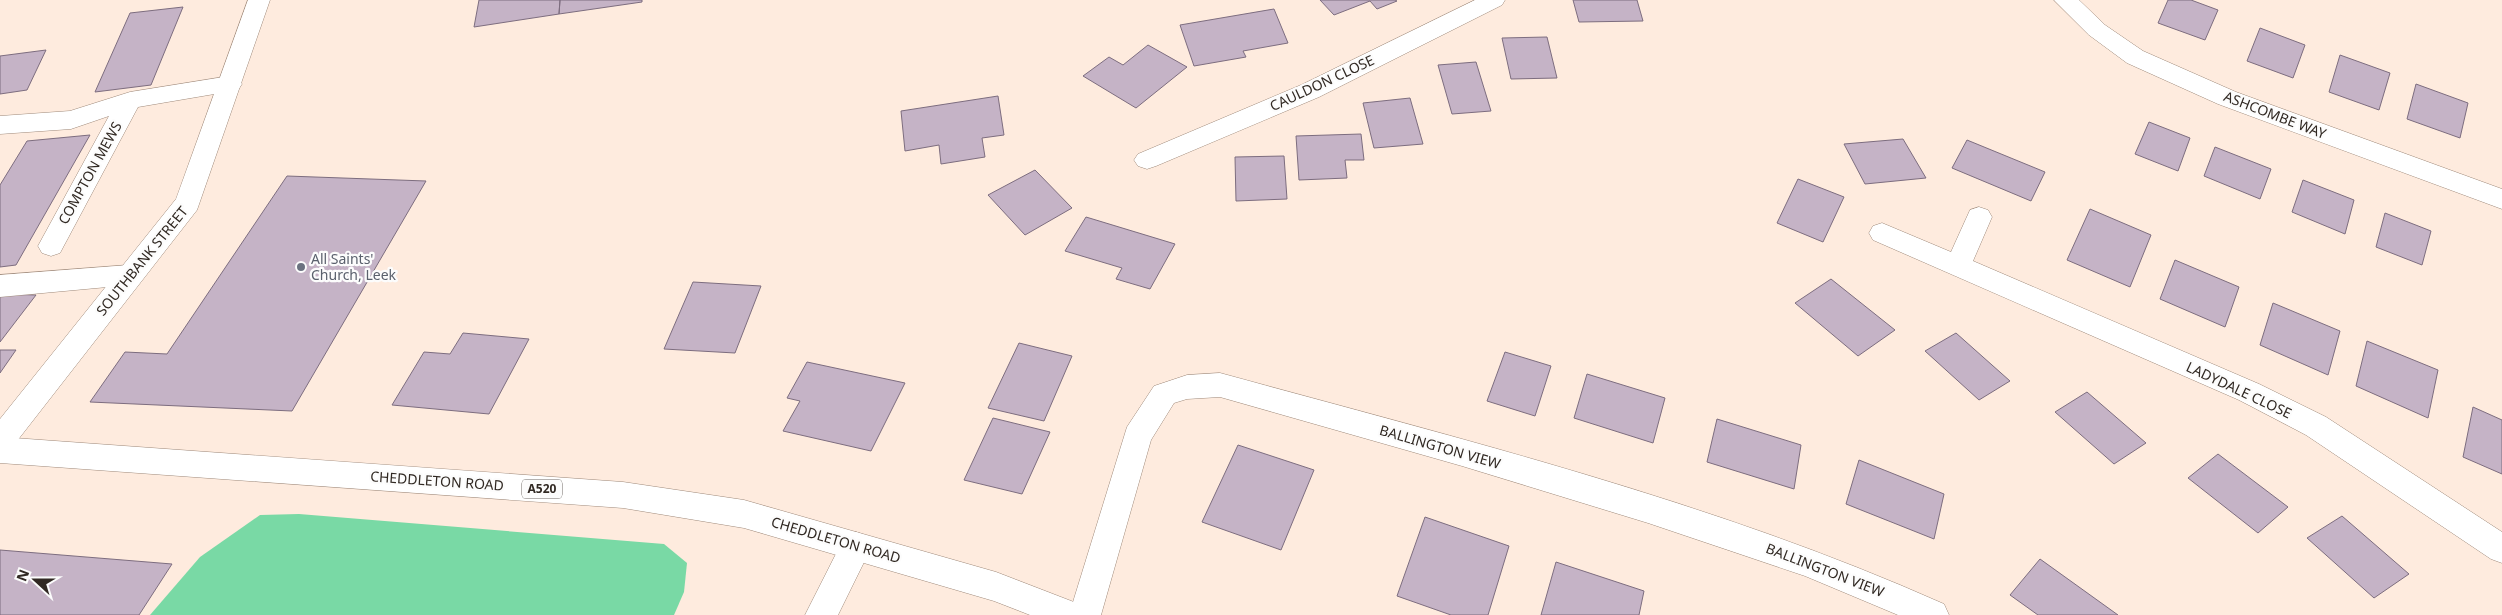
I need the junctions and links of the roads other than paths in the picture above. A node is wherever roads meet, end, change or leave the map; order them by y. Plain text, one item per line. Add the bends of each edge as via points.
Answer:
1 (259, 0) edge
2 (1494, 0) edge
3 (2065, 0) edge
4 (230, 84) junction
5 (130, 100) junction
6 (0, 125) edge
7 (1147, 160) dead end
8 (2502, 199) edge
9 (1979, 217) dead end
10 (1882, 233) dead end
11 (51, 246) dead end
12 (1958, 266) junction
13 (129, 275) junction
14 (0, 286) edge
15 (0, 441) edge
16 (0, 450) edge
17 (856, 546) junction
18 (2502, 549) edge
19 (821, 615) edge
20 (1068, 615) edge
21 (1085, 615) edge
22 (1933, 615) edge

1 - 4 main road, SOUTHBANK STREET
2 - 7 main road, CAULDON CLOSE via 1310,91
3 - 8 main road, ASHCOMBE WAY via 2097,30 2134,57 2228,98
4 - 5 main road, COMPTON MEWS
4 - 13 main road, SOUTHBANK STREET via 188,203
5 - 6 main road, COMPTON MEWS via 71,120
5 - 11 main road, COMPTON MEWS
9 - 12 main road
10 - 12 main road, LADYDALE CLOSE
12 - 18 main road, LADYDALE CLOSE via 2249,392 2316,426
13 - 14 main road
13 - 15 main road, SOUTHBANK STREET
16 - 17 main road, CHEDDLETON ROAD / A520 via 623,495 744,514
17 - 19 main road
17 - 20 main road, CHEDDLETON ROAD / A520 via 996,587
21 - 22 main road, BALLINGTON VIEW via 1137,436 1164,394 1187,387 1220,385 1445,447 1747,540 1875,588

